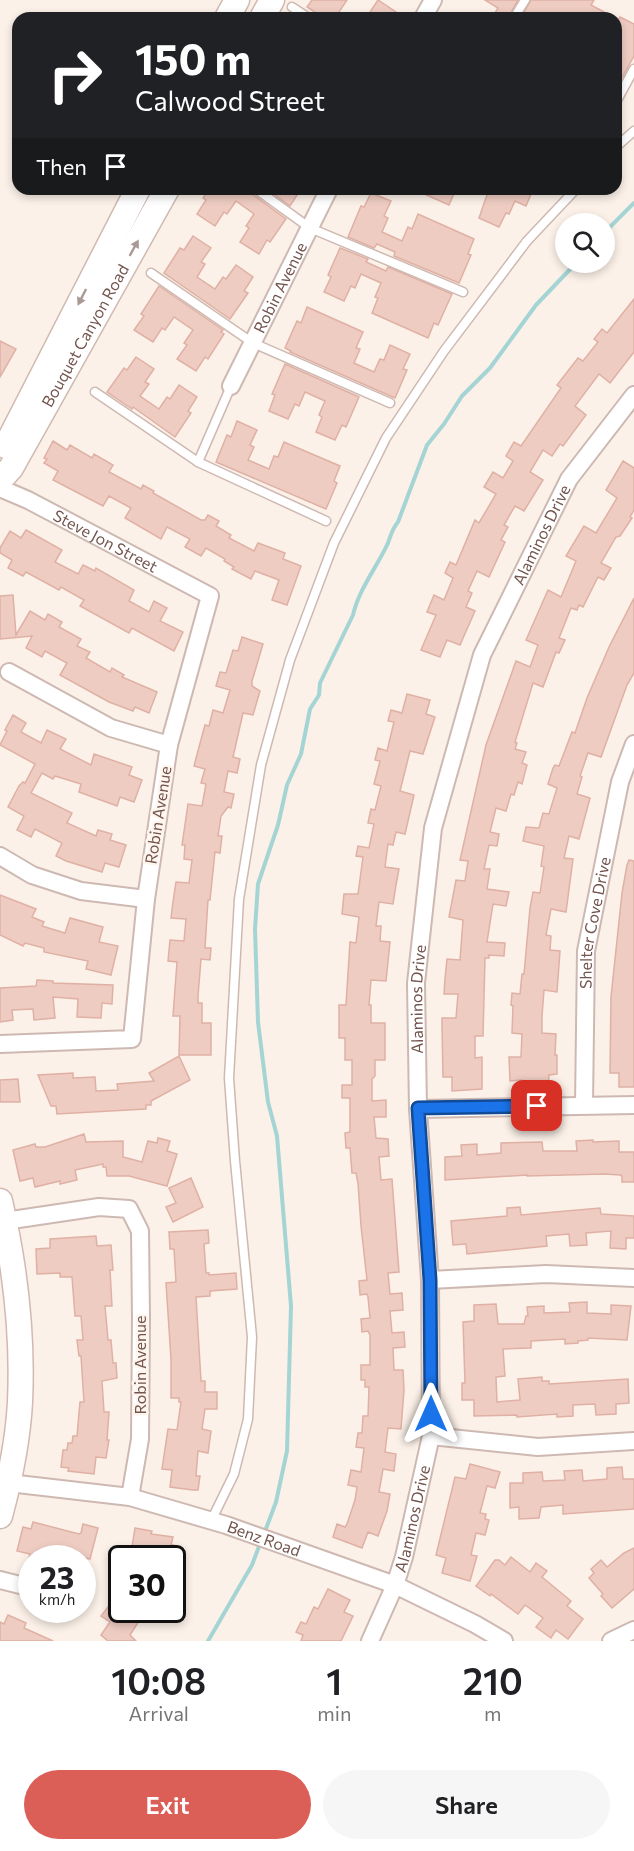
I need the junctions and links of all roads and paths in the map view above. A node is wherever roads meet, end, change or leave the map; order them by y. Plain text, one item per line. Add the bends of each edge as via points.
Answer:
1 (271, 7) edge
2 (288, 12) edge
3 (634, 69) edge
4 (622, 91) edge
5 (634, 131) edge
6 (622, 142) edge
7 (135, 195) edge
8 (164, 195) edge
9 (264, 195) edge
10 (326, 195) edge
11 (570, 195) edge
12 (310, 228) junction
13 (151, 273) dead end
14 (463, 292) dead end
15 (253, 343) junction
16 (231, 386) joint
17 (95, 392) dead end
18 (634, 396) edge
19 (390, 403) dead end
20 (0, 457) edge
21 (198, 462) junction
22 (0, 480) edge
23 (0, 488) edge
24 (326, 521) dead end
25 (210, 596) joint
26 (9, 672) dead end
27 (634, 744) edge
28 (169, 746) junction
29 (0, 856) edge
30 (146, 899) junction
31 (0, 1044) edge
32 (584, 1105) junction
33 (634, 1105) edge
34 (418, 1108) junction
35 (2, 1211) edge
36 (634, 1278) edge
37 (430, 1280) junction
38 (431, 1436) junction
39 (634, 1441) edge
40 (9, 1483) junction
41 (130, 1497) junction
42 (0, 1516) edge
43 (219, 1523) junction
44 (0, 1580) edge
45 (18, 1584) edge
46 (395, 1585) junction
47 (634, 1630) edge
48 (369, 1641) edge
49 (504, 1641) edge
50 (611, 1641) edge

1 - 2 lane
3 - 4 lane
5 - 6 lane
7 -> 20 main road, Bouquet Canyon Road
22 -> 8 main road, Bouquet Canyon Road via 11,468
9 - 12 lane
10 - 12 street, Robin Avenue
11 - 43 lane via 527,241 444,351 386,438 334,543 290,660 261,765 239,899 229,1078 252,1337 248,1419
12 - 14 lane
12 - 15 street, Robin Avenue
13 - 15 lane
15 - 16 street, Robin Avenue
15 - 19 lane
16 - 21 lane
17 - 21 lane
18 - 34 street, Alaminos Drive via 569,479 482,655 434,828 416,983
21 - 24 lane
23 - 25 street, Steve Jon Street
25 - 28 street, Robin Avenue
26 - 28 street via 111,728
27 - 32 street, Shelter Cove Drive via 620,782 586,951
28 - 30 street, Robin Avenue
29 - 30 street via 32,875 81,891
30 - 31 street, Robin Avenue via 132,1039
32 - 33 street
32 - 34 street
34 - 37 street, Alaminos Drive
35 - 40 main road via 18,1316 20,1382
35 - 41 street, Robin Avenue via 129,1209 140,1231 140,1439
36 - 37 street via 546,1274
37 - 38 street, Alaminos Drive
38 - 39 street via 538,1447
38 - 46 street, Alaminos Drive
40 - 41 street, Benz Road
40 - 42 main road
41 - 43 street, Benz Road
43 - 46 street, Benz Road
44 - 45 street
46 - 48 street, Alaminos Drive
46 - 49 street, Benz Road
47 - 50 street

